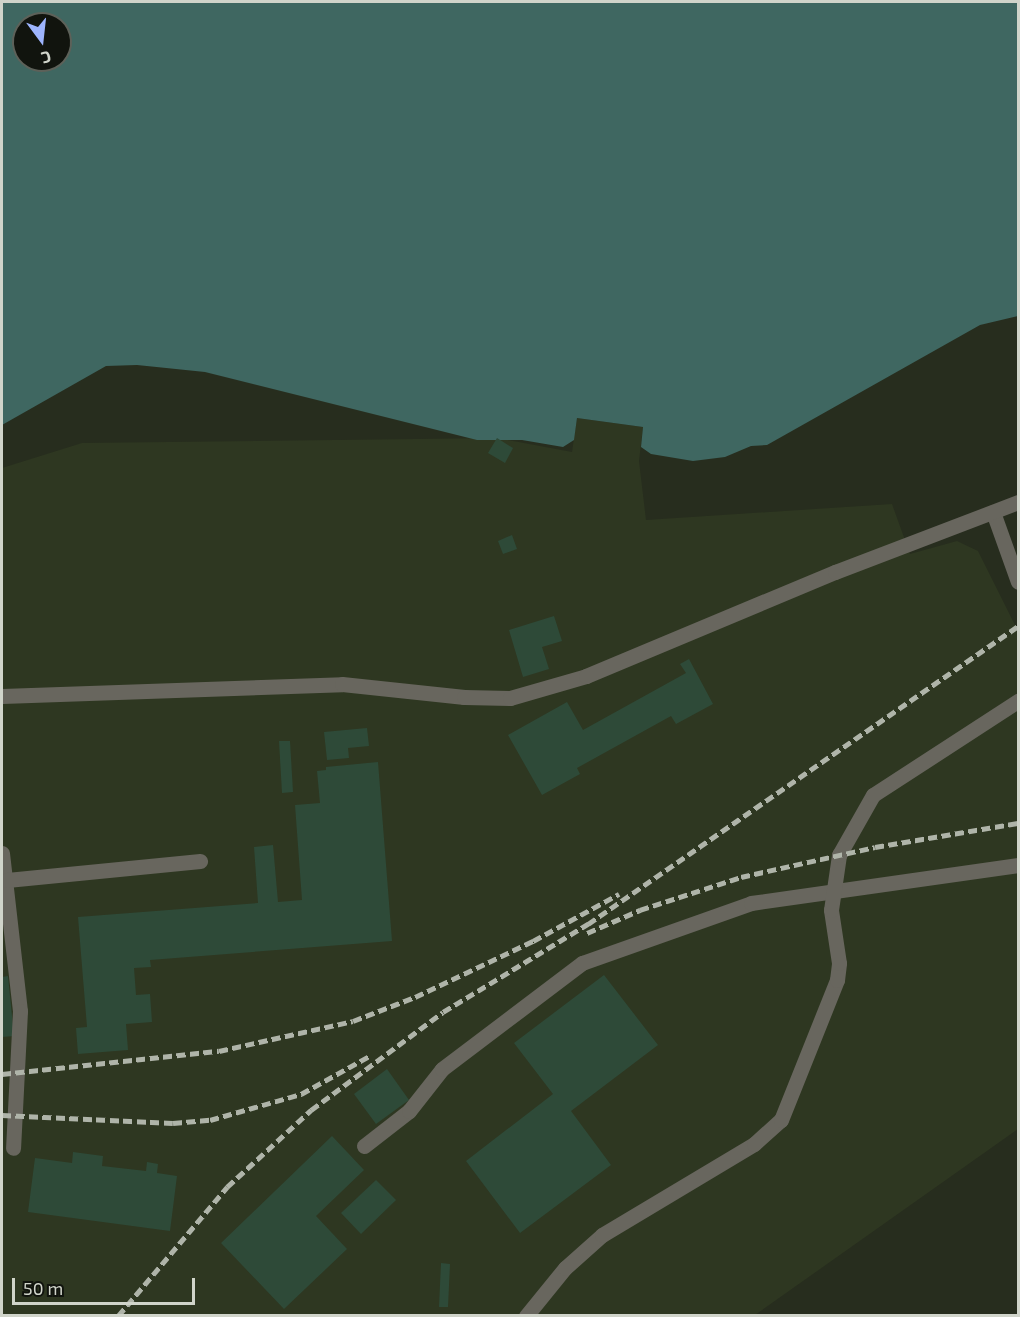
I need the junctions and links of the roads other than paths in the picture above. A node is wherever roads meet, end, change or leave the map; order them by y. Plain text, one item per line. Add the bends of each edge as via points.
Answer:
1 (1018, 502) edge
2 (993, 512) junction
3 (1018, 582) edge
4 (2, 696) edge
5 (1018, 701) edge
6 (2, 853) edge
7 (200, 861) dead end
8 (1018, 865) edge
9 (7, 880) junction
10 (831, 891) junction
11 (364, 1146) dead end
12 (13, 1148) dead end
13 (526, 1316) edge

1 - 2 street
2 - 3 street
2 - 4 street via 835,572 586,676 510,698 472,698 342,684
5 - 10 street via 873,795 839,855
6 - 9 street
7 - 9 street
8 - 10 street
9 - 12 street via 20,1011
10 - 11 street via 751,903 582,963 442,1069 409,1111
10 - 13 street via 839,963 837,980 781,1120 754,1144 602,1235 565,1268

